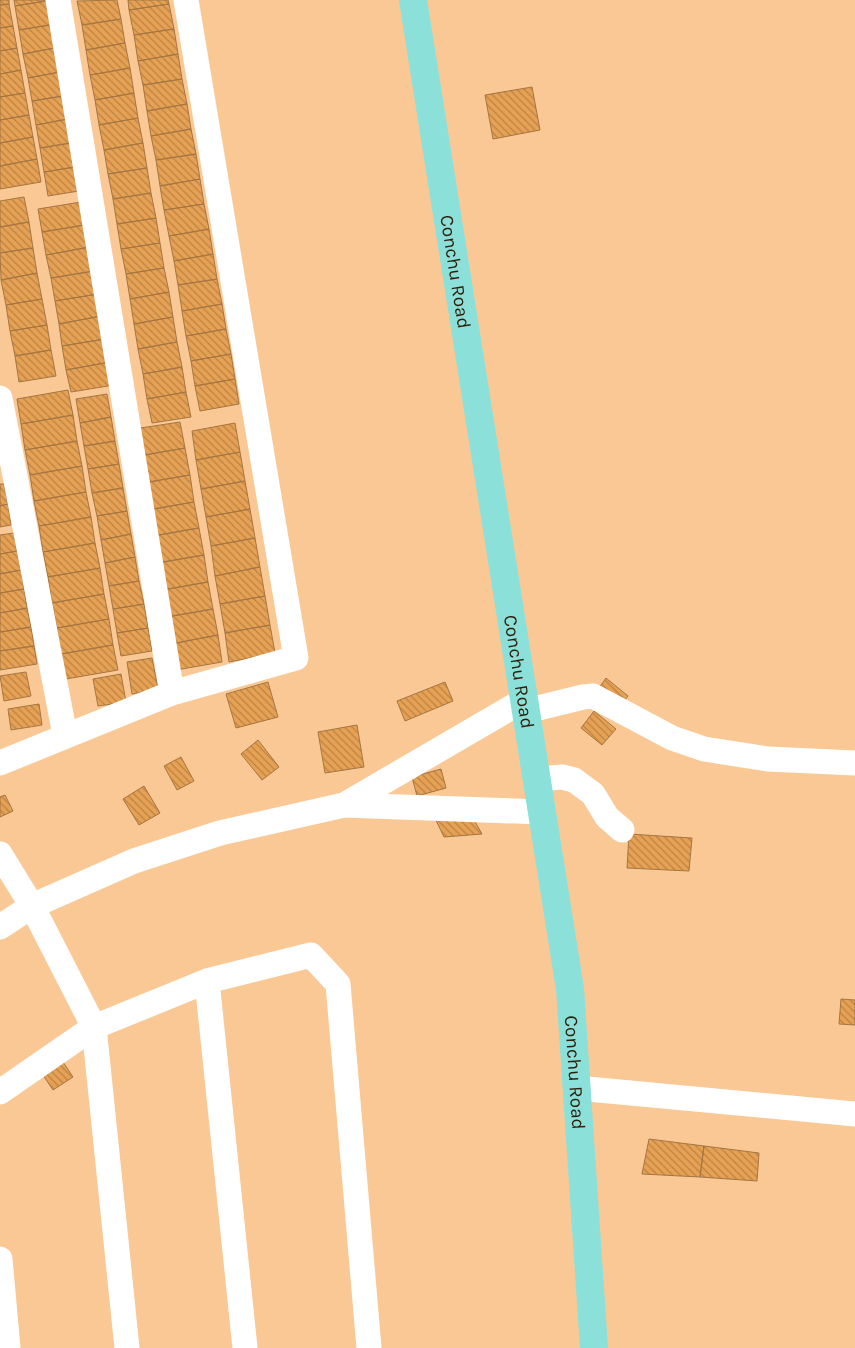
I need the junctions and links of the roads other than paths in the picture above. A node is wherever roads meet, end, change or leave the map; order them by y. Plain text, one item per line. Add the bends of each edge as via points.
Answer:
1 (58, 0) edge
2 (186, 0) edge
3 (413, 0) edge
4 (0, 398) edge
5 (172, 693) junction
6 (525, 705) junction
7 (65, 736) junction
8 (0, 763) edge
9 (855, 763) edge
10 (537, 779) junction
11 (344, 805) junction
12 (542, 812) junction
13 (622, 830) dead end
14 (0, 854) edge
15 (32, 906) junction
16 (0, 927) edge
17 (207, 981) junction
18 (94, 1027) junction
19 (577, 1088) junction
20 (0, 1092) edge
21 (855, 1114) edge
22 (0, 1262) edge
23 (8, 1348) edge
24 (127, 1348) edge
25 (245, 1348) edge
26 (369, 1348) edge
27 (594, 1348) edge

1 - 5 street
2 - 5 street via 296,658
3 - 6 main road, Conchu Road
4 - 7 street
5 - 7 street
6 - 9 street via 592,696 672,738 704,749 768,759
6 - 10 main road, Conchu Road
6 - 11 street
7 - 8 street
10 - 12 main road, Conchu Road
10 - 13 street via 562,777 574,780 593,794 607,817
11 - 12 street
11 - 15 street via 211,836 134,861
12 - 19 main road, Conchu Road via 570,989
14 - 15 street
15 - 16 street
15 - 18 street
17 - 18 street
17 - 25 street
17 - 26 street via 311,955 338,984
18 - 20 street
18 - 24 street
19 - 21 street
19 - 27 main road, Conchu Road
22 - 23 street

